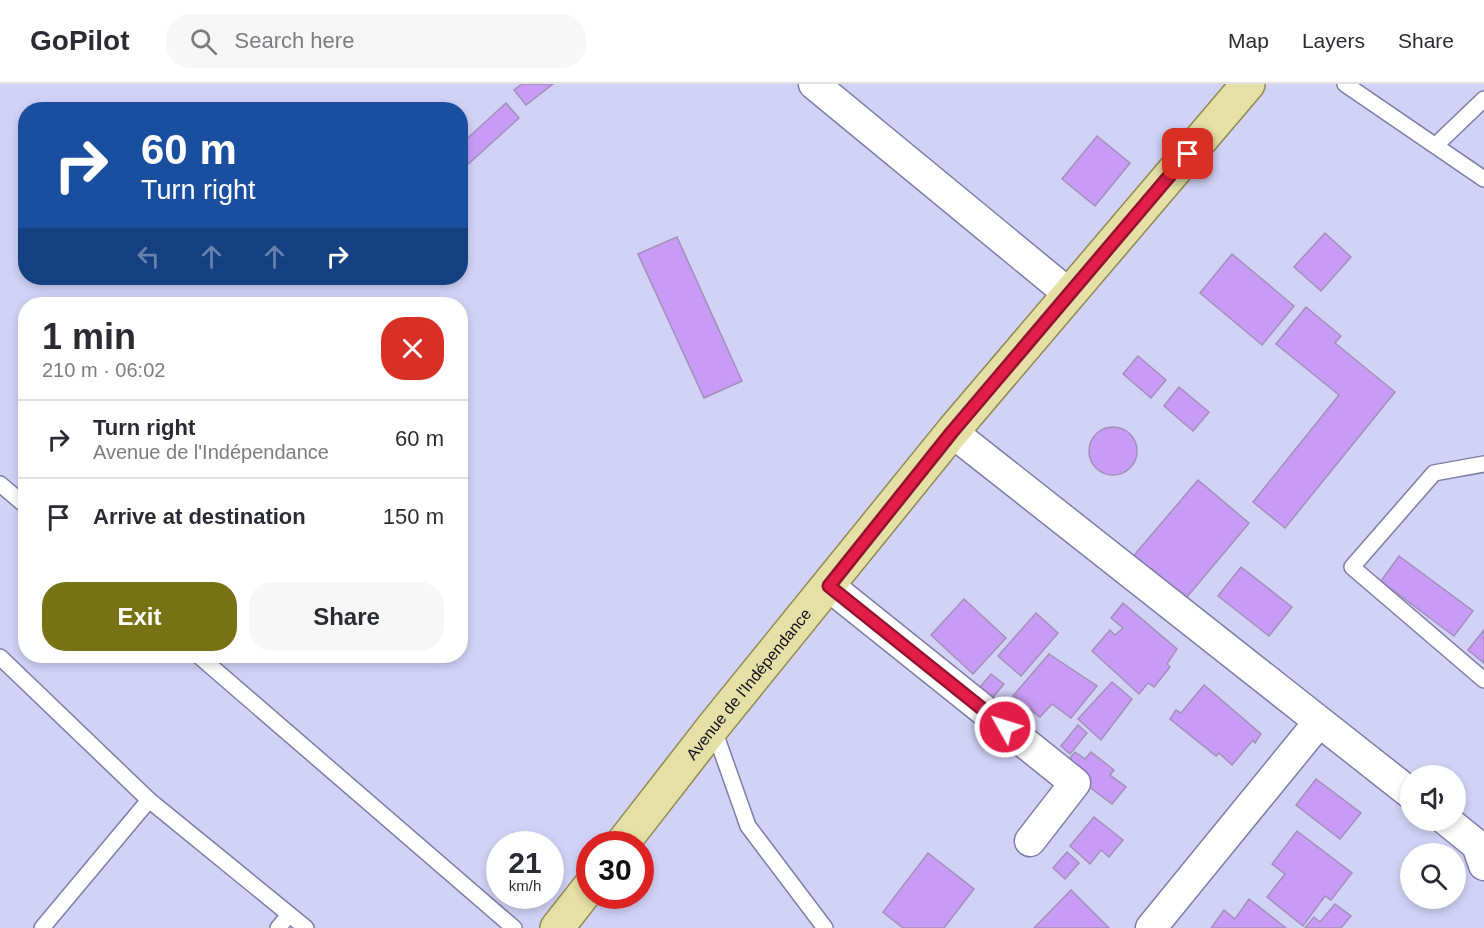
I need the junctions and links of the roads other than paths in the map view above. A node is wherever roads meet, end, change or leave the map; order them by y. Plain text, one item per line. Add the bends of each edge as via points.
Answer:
1 (814, 84) edge
2 (1248, 84) edge
3 (1345, 84) edge
4 (1484, 99) edge
5 (1436, 145) junction
6 (1484, 179) edge
7 (1069, 294) junction
8 (952, 432) junction
9 (1484, 464) edge
10 (0, 484) edge
11 (18, 499) edge
12 (829, 586) junction
13 (0, 657) edge
14 (207, 663) edge
15 (1484, 680) edge
16 (1319, 722) junction
17 (713, 727) junction
18 (1400, 785) edge
19 (149, 800) junction
20 (632, 831) edge
21 (1460, 831) edge
22 (1030, 841) dead end
23 (1484, 865) edge
24 (576, 904) edge
25 (289, 915) junction
26 (42, 928) edge
27 (278, 928) edge
28 (306, 928) edge
29 (514, 928) edge
30 (557, 928) edge
31 (825, 928) edge
32 (1150, 928) edge

1 - 7 street
2 - 7 main road, Avenue de l'Indépendance
3 - 5 lane
4 - 5 lane
5 - 6 lane
7 - 8 main road, Avenue de l'Indépendance
8 - 12 main road, Avenue de l'Indépendance
8 - 16 street
9 - 15 lane via 1434,473 1352,567
10 - 11 lane
12 - 17 main road, Avenue de l'Indépendance
12 - 22 street via 1075,783
13 - 19 lane
14 - 29 lane
16 - 18 street
16 - 32 street
17 - 20 main road, Avenue de l'Indépendance
17 - 31 lane via 748,826
19 - 25 lane
19 - 26 lane
21 - 23 street via 1477,845
24 - 30 main road
25 - 27 lane
25 - 28 lane

